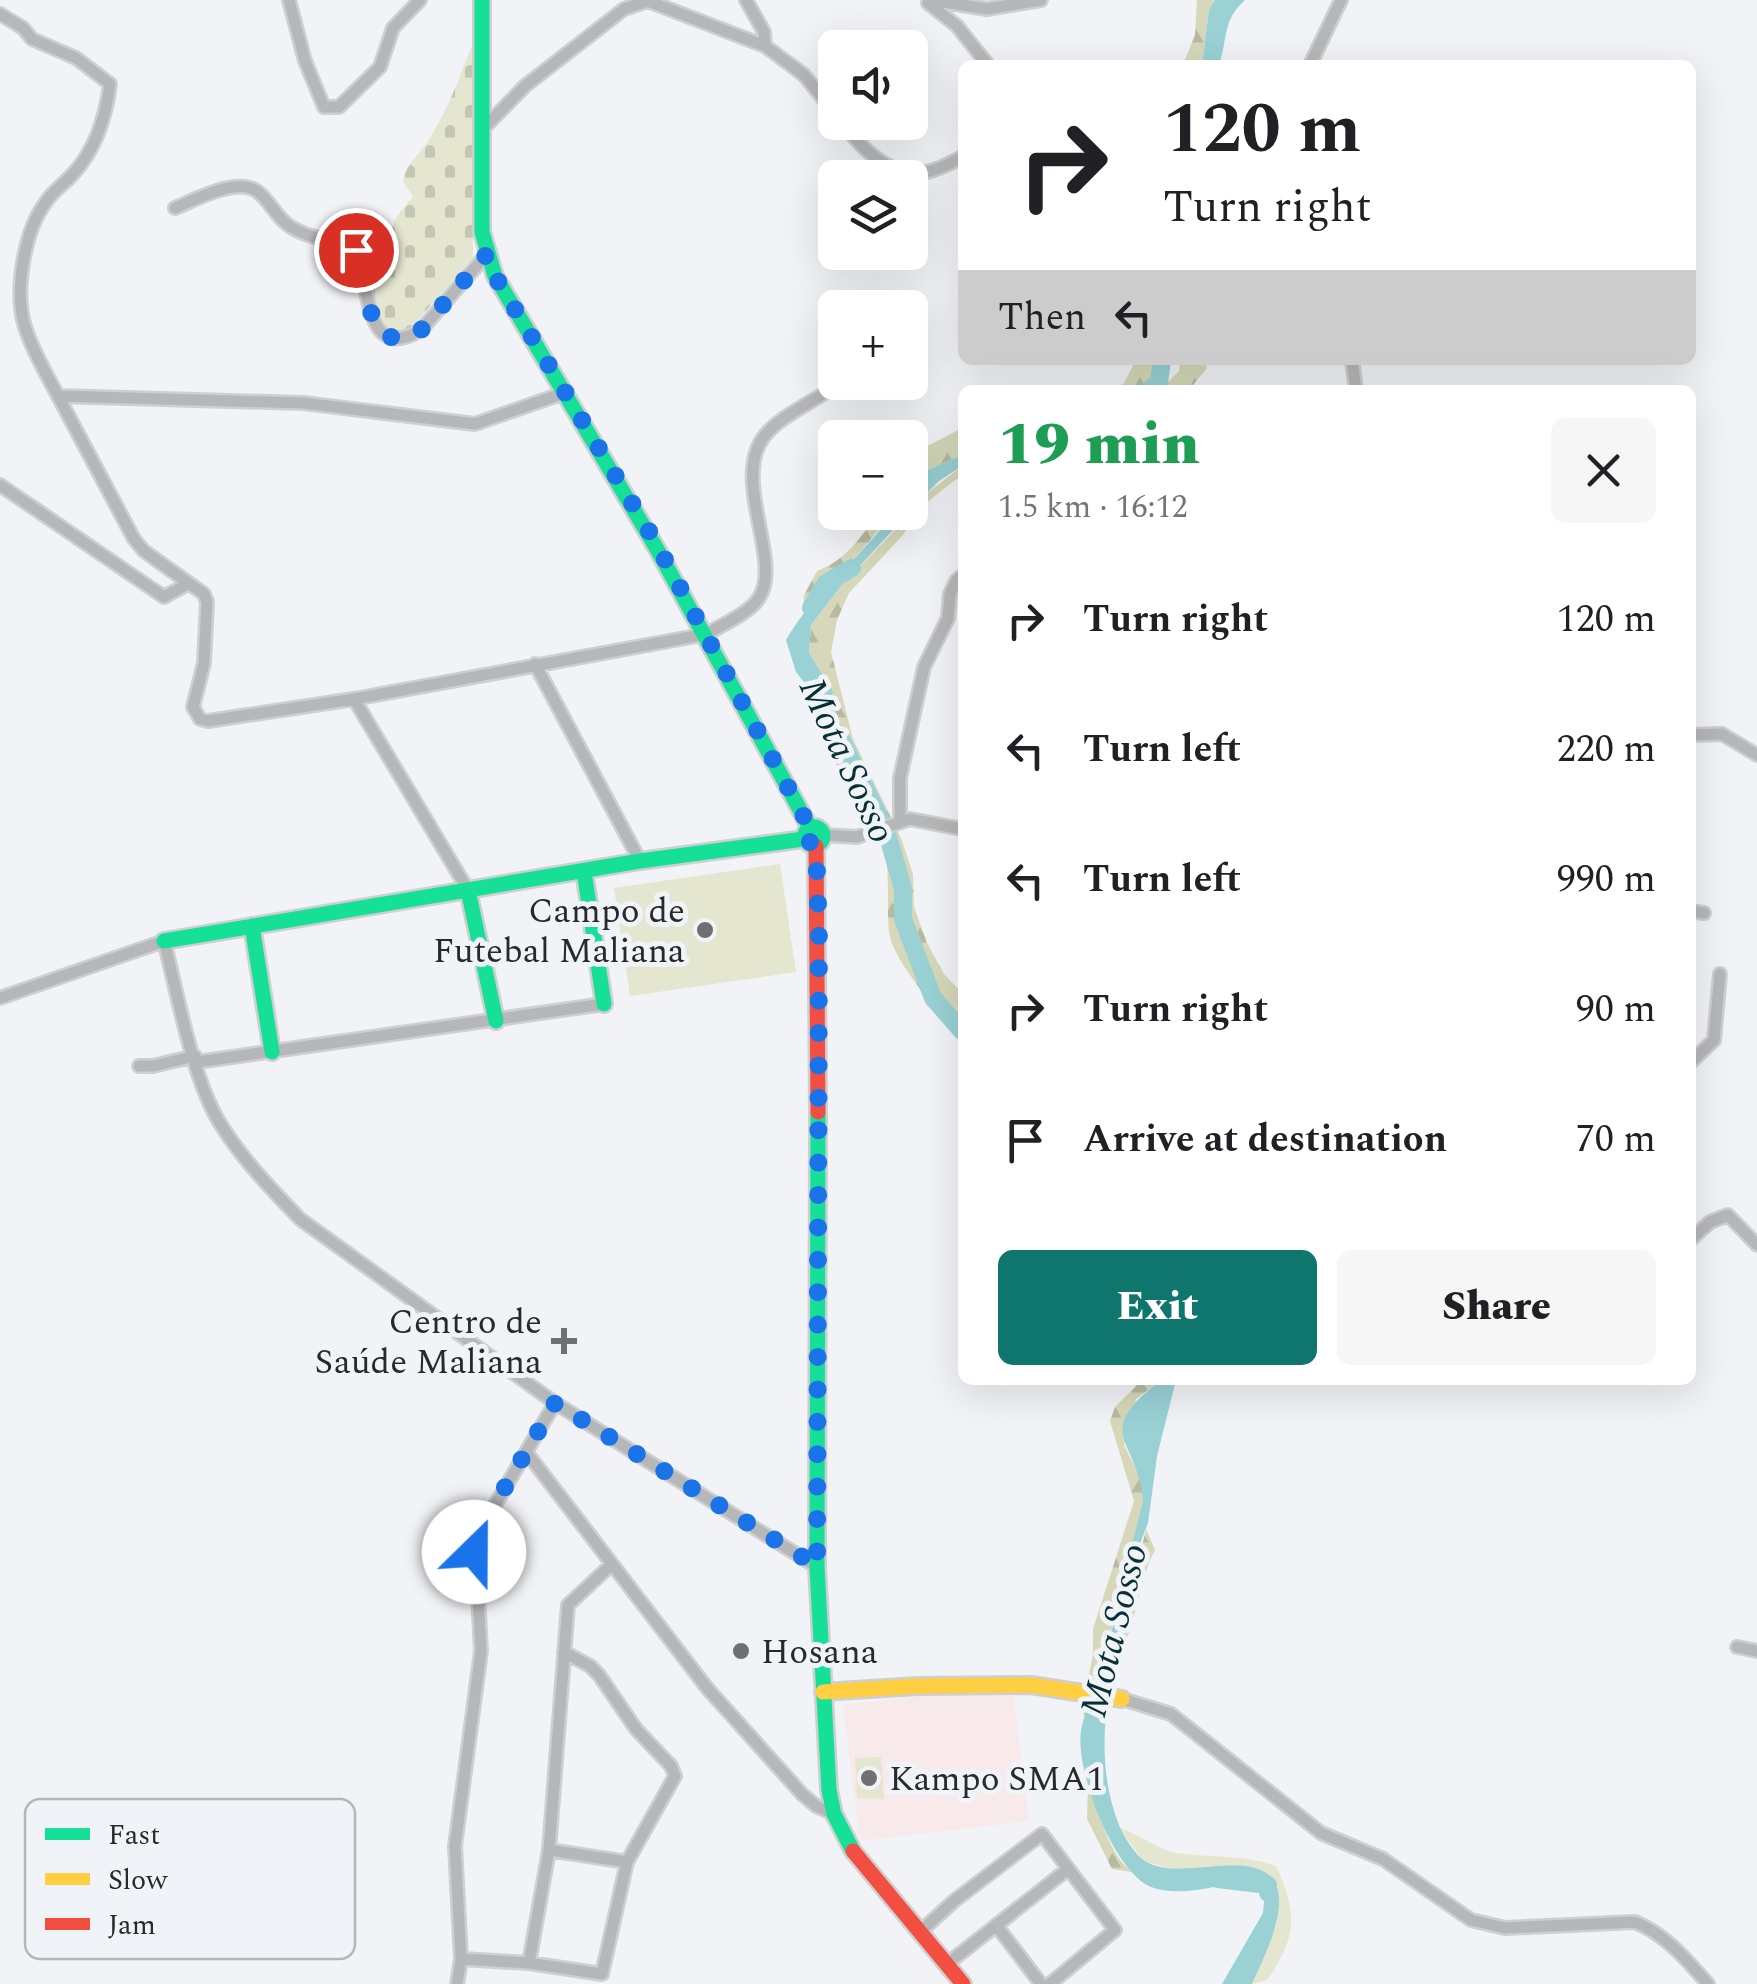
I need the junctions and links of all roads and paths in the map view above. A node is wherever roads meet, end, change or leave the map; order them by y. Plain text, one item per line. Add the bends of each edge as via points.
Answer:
1 (288, 0) edge
2 (420, 0) edge
3 (482, 0) edge
4 (746, 0) edge
5 (928, 0) edge
6 (1041, 0) edge
7 (1341, 0) edge
8 (0, 14) edge
9 (765, 46) junction
10 (984, 60) edge
11 (1312, 60) edge
12 (818, 92) edge
13 (481, 130) junction
14 (858, 140) edge
15 (958, 159) edge
16 (175, 208) dead end
17 (487, 254) junction
18 (567, 392) junction
19 (58, 396) junction
20 (818, 398) edge
21 (0, 486) edge
22 (958, 579) edge
23 (189, 583) junction
24 (707, 634) junction
25 (535, 664) junction
26 (354, 699) junction
27 (1696, 735) edge
28 (1757, 755) edge
29 (900, 820) junction
30 (958, 828) edge
31 (813, 837) junction
32 (640, 862) junction
33 (584, 871) junction
34 (468, 890) junction
35 (1696, 912) edge
36 (1704, 913) dead end
37 (252, 926) junction
38 (164, 942) junction
39 (1720, 974) dead end
40 (0, 998) edge
41 (604, 1004) joint
42 (496, 1021) junction
43 (272, 1052) junction
44 (1696, 1058) edge
45 (196, 1059) junction
46 (139, 1066) dead end
47 (1696, 1235) edge
48 (1757, 1245) edge
49 (555, 1403) junction
50 (526, 1453) junction
51 (612, 1564) junction
52 (817, 1566) junction
53 (1737, 1647) dead end
54 (564, 1652) junction
55 (1757, 1652) edge
56 (823, 1692) junction
57 (1122, 1699) joint
58 (834, 1814) junction
59 (549, 1850) junction
60 (628, 1862) junction
61 (1068, 1869) junction
62 (996, 1925) junction
63 (920, 1932) junction
64 (461, 1959) junction
65 (529, 1963) junction
66 (947, 1964) junction
67 (457, 1984) edge
68 (963, 1984) edge
69 (1041, 1984) edge
70 (1050, 1984) edge
71 (1708, 1984) edge

1 - 2 street via 324,107 338,106 380,67 394,28
3 - 13 main road
4 - 9 street
5 - 6 street via 987,9
5 - 10 street
7 - 11 street
8 - 19 street via 110,84 88,156 46,202 28,236 23,322
9 - 12 street
9 - 13 street via 640,2 525,86
13 - 17 main road
14 - 15 street via 875,158 902,171 930,172
16 - 17 street via 248,188 287,225 352,246 374,322 395,338 421,330
17 - 18 main road
18 - 19 street via 475,424 303,403
18 - 24 main road
19 - 23 street via 134,539
20 - 24 street via 765,434 757,447 751,473 765,585 751,607
21 - 23 street via 164,597
22 - 29 street via 924,666 900,778
23 - 26 street via 207,602 204,663 193,707 200,719
24 - 25 street
24 - 31 main road
25 - 26 street
25 - 32 street
26 - 34 street
27 - 28 street via 1722,734
29 - 30 street
29 - 31 street via 857,837
31 - 32 main road
31 - 52 main road via 819,932
32 - 33 main road
33 - 34 main road
33 - 41 main road
34 - 37 main road
34 - 42 main road
35 - 36 street
37 - 38 main road
37 - 43 main road
38 - 40 street
38 - 45 street
39 - 44 street via 1714,1040
41 - 42 street
42 - 43 street
43 - 45 street
45 - 46 street
45 - 49 street via 219,1123 300,1219
47 - 48 street via 1728,1215
49 - 50 street
49 - 52 street
50 - 51 street
50 - 64 street via 476,1540 480,1669 455,1846
51 - 54 street via 568,1605
51 - 58 street via 707,1688 802,1794
52 - 56 main road
53 - 55 street
54 - 59 street
54 - 60 street via 599,1675 675,1776
56 - 57 main road via 1031,1685
56 - 58 main road
57 - 71 street via 1171,1714 1321,1833 1383,1859 1471,1920 1505,1928 1635,1922 1650,1928
58 - 63 main road via 853,1852
59 - 60 street
59 - 65 street
60 - 65 street via 602,1974
61 - 62 street
61 - 63 street via 1042,1834
61 - 70 street via 1115,1930
62 - 66 street
62 - 69 street
63 - 66 main road
64 - 65 street
64 - 67 street
66 - 68 main road

